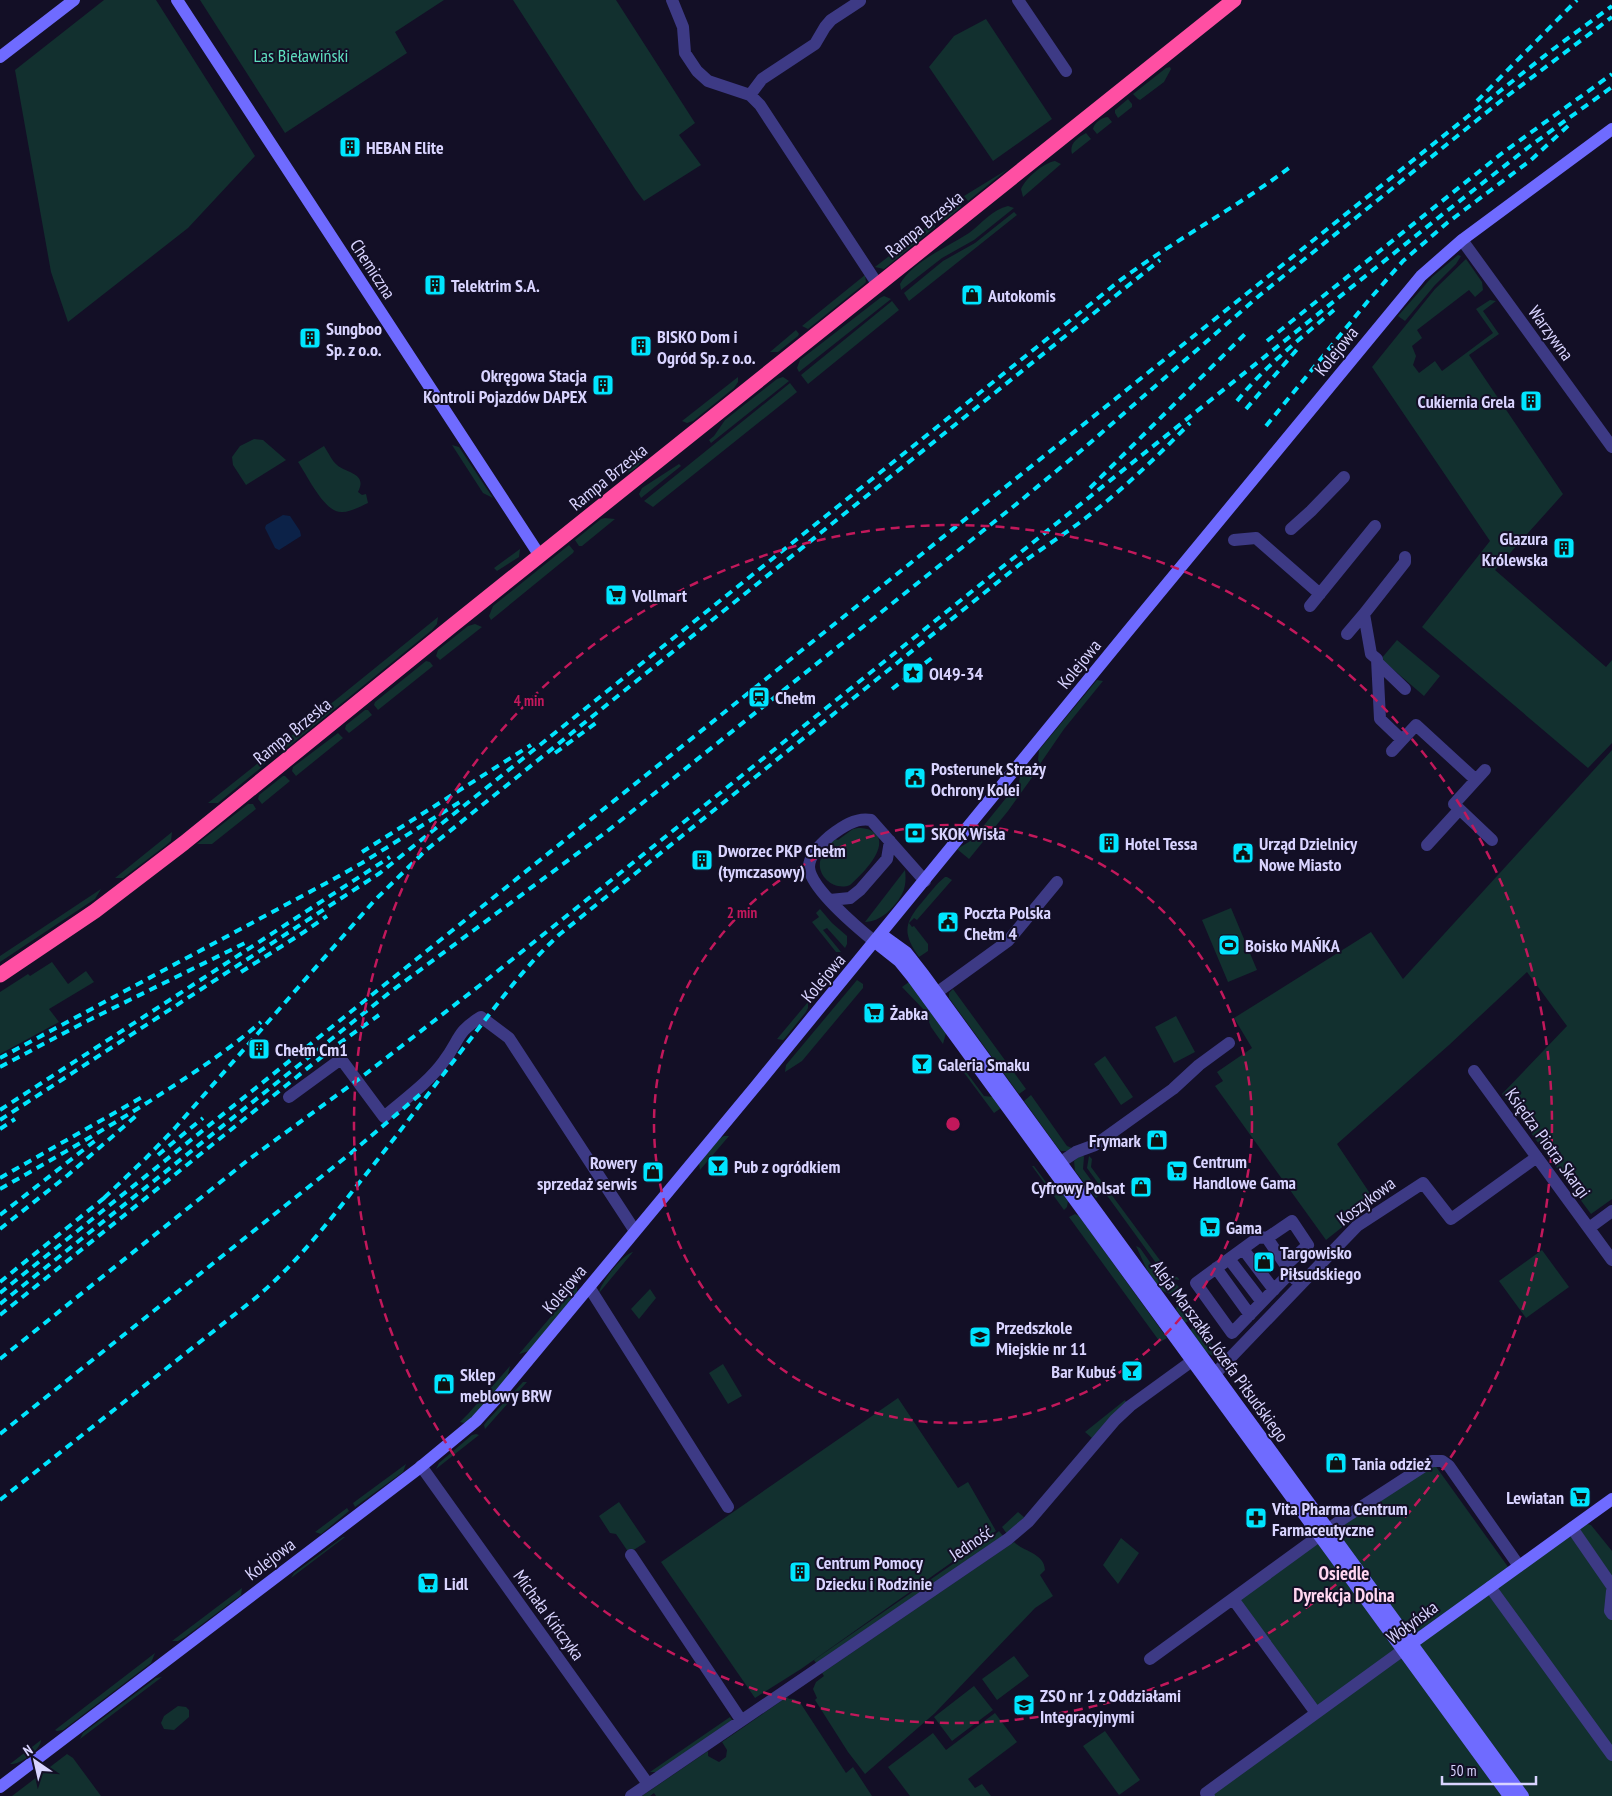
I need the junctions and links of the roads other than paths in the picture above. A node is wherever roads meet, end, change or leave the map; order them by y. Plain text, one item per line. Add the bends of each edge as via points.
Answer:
1 (74, 0) edge
2 (178, 0) edge
3 (672, 0) edge
4 (1018, 0) edge
5 (1234, 0) edge
6 (860, 1) dead end
7 (0, 57) edge
8 (1066, 71) dead end
9 (750, 95) junction
10 (1612, 129) edge
11 (1462, 240) junction
12 (878, 285) junction
13 (1612, 447) edge
14 (1344, 477) dead end
15 (1375, 526) dead end
16 (1291, 529) dead end
17 (1234, 540) dead end
18 (540, 556) junction
19 (1405, 557) dead end
20 (1320, 594) junction
21 (1310, 606) dead end
22 (1364, 614) junction
23 (1347, 634) dead end
24 (1378, 663) junction
25 (1406, 689) dead end
26 (1402, 740) junction
27 (1392, 751) dead end
28 (1485, 770) dead end
29 (1476, 780) junction
30 (1459, 810) junction
31 (1492, 840) dead end
32 (890, 842) junction
33 (1427, 846) dead end
34 (925, 881) junction
35 (1058, 882) dead end
36 (830, 900) junction
37 (878, 938) junction
38 (0, 975) edge
39 (933, 996) junction
40 (1229, 1043) dead end
41 (1474, 1071) dead end
42 (289, 1097) dead end
43 (1537, 1157) junction
44 (1056, 1165) junction
45 (1612, 1212) edge
46 (1589, 1228) junction
47 (635, 1231) junction
48 (1267, 1238) junction
49 (1243, 1248) junction
50 (1229, 1259) junction
51 (1612, 1260) edge
52 (1216, 1268) junction
53 (1288, 1269) junction
54 (1300, 1285) junction
55 (589, 1287) junction
56 (1274, 1290) junction
57 (1262, 1302) junction
58 (1250, 1315) junction
59 (1192, 1361) junction
60 (1211, 1378) junction
61 (421, 1466) junction
62 (1612, 1499) edge
63 (728, 1506) dead end
64 (1572, 1528) junction
65 (1324, 1533) junction
66 (631, 1555) dead end
67 (1519, 1566) junction
68 (1612, 1586) edge
69 (1490, 1587) junction
70 (1612, 1591) edge
71 (1233, 1599) junction
72 (1612, 1614) edge
73 (1407, 1647) junction
74 (1150, 1659) dead end
75 (1316, 1713) junction
76 (741, 1720) junction
77 (1612, 1755) edge
78 (648, 1784) junction
79 (0, 1787) edge
80 (631, 1796) edge
81 (1208, 1796) edge
82 (1509, 1796) edge
83 (1523, 1796) edge

1 - 7 street
2 - 18 street, Chemiczna
3 - 9 street via 683,26 684,53 697,72 708,81
4 - 8 street
5 - 12 highway, Rampa Brzeska
6 - 9 street via 831,20 815,44 762,79
9 - 12 street via 760,104
10 - 11 street, Kolejowa
11 - 13 street, Warzywna
11 - 34 street, Kolejowa via 1421,276 1388,315
12 - 18 highway, Rampa Brzeska
14 - 16 street
15 - 20 street
17 - 20 street via 1256,538
18 - 38 highway, Rampa Brzeska via 116,896
19 - 22 street via 1405,562
20 - 21 street
22 - 23 street
22 - 24 street via 1370,654
24 - 25 street
24 - 26 street via 1380,719
26 - 27 street
26 - 29 street via 1416,725
28 - 29 street
29 - 30 street via 1454,804
30 - 31 street
30 - 33 street
32 - 34 street
32 - 36 street via 887,859 860,890 850,898
32 - 36 street via 877,824 863,818 843,826 824,841 815,851 809,870
34 - 37 street, Kolejowa
35 - 39 street via 1008,941
36 - 37 street via 855,926
37 - 39 street, Aleja Marszałka Józefa Piłsudskiego
37 - 47 street, Kolejowa
39 - 44 street, Aleja Marszałka Józefa Piłsudskiego
40 - 44 street via 1173,1089 1095,1145
41 - 43 street, Księdza Piotra Skargi
42 - 47 street via 341,1059 384,1116 426,1082 445,1060 459,1035 481,1017 509,1038
43 - 46 street, Księdza Piotra Skargi
43 - 54 street, Koszykowa via 1450,1219 1423,1183 1357,1226
44 - 59 street, Aleja Marszałka Józefa Piłsudskiego
44 - 60 street, Aleja Marszałka Józefa Piłsudskiego
45 - 46 street
46 - 51 street, Księdza Piotra Skargi
47 - 55 street, Kolejowa
48 - 49 street via 1259,1237
48 - 53 street
48 - 53 street via 1292,1221 1308,1244
49 - 50 street
49 - 56 street
50 - 52 street
50 - 57 street
52 - 58 street
52 - 58 street via 1196,1283 1232,1333
53 - 54 street
53 - 56 street
54 - 60 street, Koszykowa
55 - 61 street, Kolejowa via 476,1421
55 - 63 street
56 - 57 street
57 - 58 street
59 - 60 street, Aleja Marszałka Józefa Piłsudskiego
59 - 76 street, Jedność via 1114,1420 1028,1522 1008,1539
60 - 65 street, Aleja Marszałka Józefa Piłsudskiego
61 - 78 street, Michała Kińczyka
61 - 79 street, Kolejowa
62 - 64 street, Wołyńska
64 - 67 street, Wołyńska
64 - 68 street
65 - 67 street via 1432,1461 1442,1461 1449,1466
65 - 71 street
65 - 73 street, Aleja Marszałka Józefa Piłsudskiego
66 - 76 street
67 - 69 street, Wołyńska
69 - 73 street, Wołyńska
69 - 77 street
70 - 72 street
71 - 74 street
71 - 75 street
73 - 75 street, Wołyńska
73 - 82 street, Aleja Marszałka Józefa Piłsudskiego
73 - 83 street, Aleja Marszałka Józefa Piłsudskiego
75 - 81 street, Wołyńska via 1206,1793
76 - 78 street, Jedność
78 - 80 street, Jedność

